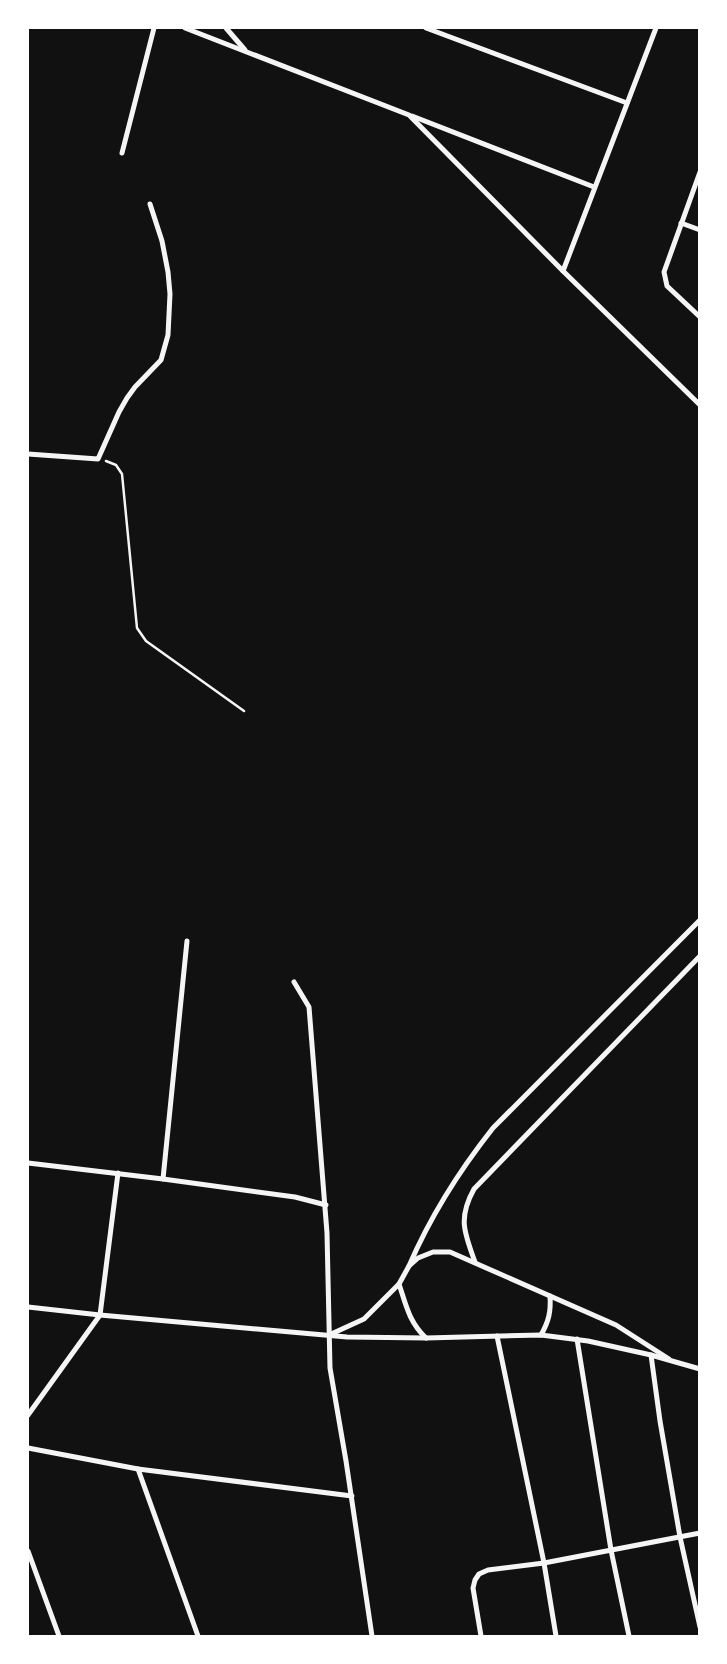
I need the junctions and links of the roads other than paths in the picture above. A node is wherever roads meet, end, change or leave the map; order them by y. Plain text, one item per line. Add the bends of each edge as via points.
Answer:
1 (154, 28) edge
2 (185, 28) edge
3 (226, 28) edge
4 (426, 28) edge
5 (656, 28) edge
6 (246, 52) junction
7 (627, 103) junction
8 (410, 115) junction
9 (122, 153) dead end
10 (700, 172) edge
11 (594, 188) junction
12 (150, 204) dead end
13 (681, 223) junction
14 (700, 230) edge
15 (563, 271) junction
16 (700, 318) edge
17 (700, 406) edge
18 (28, 454) edge
19 (700, 920) edge
20 (187, 941) dead end
21 (700, 956) edge
22 (294, 982) dead end
23 (28, 1163) edge
24 (118, 1173) junction
25 (163, 1179) junction
26 (326, 1205) junction
27 (475, 1262) junction
28 (409, 1266) junction
29 (399, 1284) junction
30 (550, 1296) junction
31 (28, 1307) edge
32 (100, 1315) junction
33 (541, 1334) junction
34 (328, 1336) junction
35 (497, 1336) junction
36 (426, 1338) junction
37 (577, 1339) junction
38 (651, 1355) junction
39 (674, 1362) junction
40 (700, 1369) edge
41 (28, 1414) edge
42 (28, 1448) edge
43 (138, 1469) junction
44 (352, 1496) junction
45 (700, 1533) edge
46 (680, 1537) junction
47 (611, 1550) junction
48 (28, 1552) edge
49 (544, 1562) junction
50 (700, 1627) edge
51 (59, 1636) edge
52 (198, 1636) edge
53 (372, 1636) edge
54 (481, 1636) edge
55 (556, 1636) edge
56 (629, 1636) edge

1 - 9 street
2 - 6 street
3 - 6 street
4 - 7 street
5 - 7 street
6 - 8 street
7 - 11 street
8 - 11 street
8 - 15 street
10 - 13 street
11 - 15 street
12 - 18 street via 162,241 170,294 168,335 161,360 127,398 98,459
13 - 14 street
13 - 16 street via 665,267 665,282
15 - 17 street
19 - 28 street via 493,1128 442,1199
20 - 25 street
21 - 27 street via 474,1189 466,1208 464,1228
22 - 26 street via 309,1007
23 - 24 street
24 - 25 street
24 - 32 street
25 - 26 street via 295,1197
26 - 34 street
27 - 28 street via 450,1252 434,1252 418,1258
27 - 30 street
28 - 29 street
29 - 34 street via 364,1320
29 - 36 street via 410,1318
30 - 33 street via 548,1324
30 - 39 street via 616,1325
31 - 32 street
32 - 34 street
32 - 41 street
33 - 35 street
33 - 37 street
34 - 36 street
34 - 44 street via 330,1368
35 - 36 street
35 - 49 street
37 - 38 street
37 - 47 street
38 - 39 street
38 - 46 street
39 - 40 street
42 - 43 street
43 - 44 street
43 - 52 street
44 - 53 street
45 - 46 street
46 - 47 street
46 - 50 street
47 - 49 street
47 - 56 street
48 - 51 street
49 - 54 street via 479,1574 473,1588
49 - 55 street

